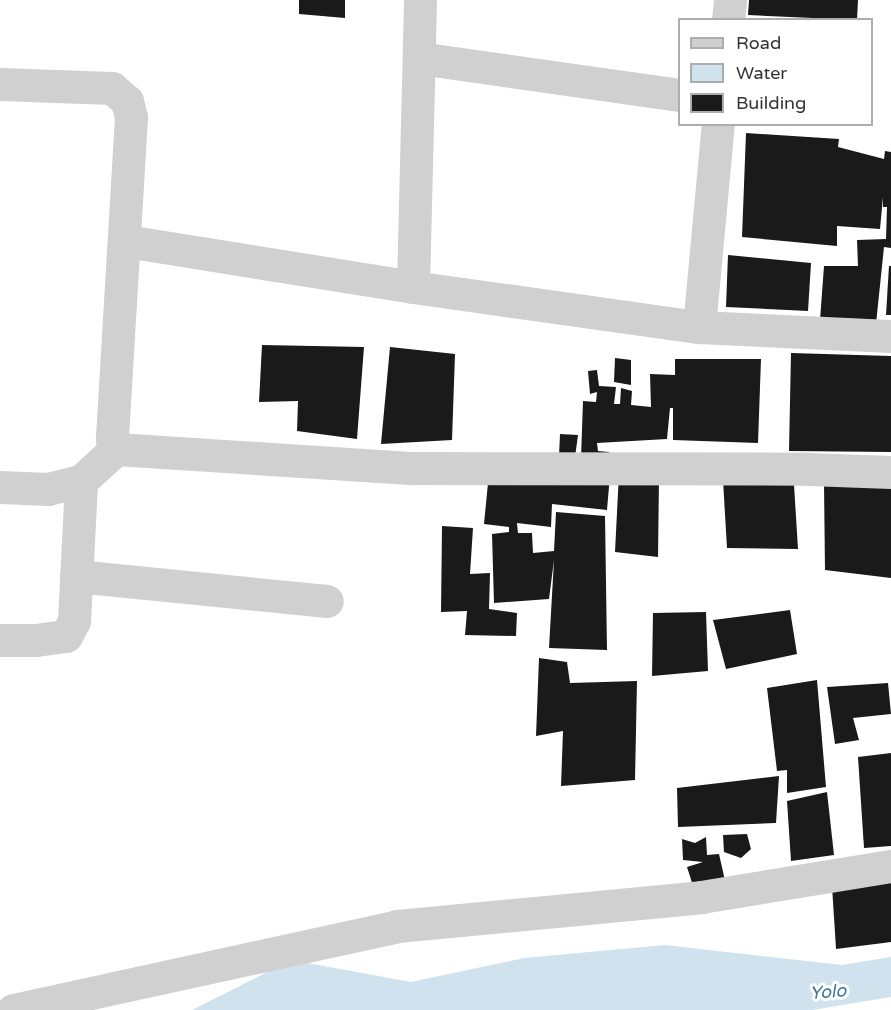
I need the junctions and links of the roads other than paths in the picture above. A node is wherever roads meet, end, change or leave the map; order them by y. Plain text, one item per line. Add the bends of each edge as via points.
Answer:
1 (420, 0) edge
2 (730, 0) edge
3 (728, 18) edge
4 (419, 58) junction
5 (0, 84) edge
6 (678, 95) edge
7 (718, 126) edge
8 (126, 241) junction
9 (412, 287) junction
10 (699, 327) junction
11 (891, 336) edge
12 (116, 449) junction
13 (891, 472) edge
14 (81, 481) junction
15 (0, 487) edge
16 (76, 576) junction
17 (327, 601) dead end
18 (0, 640) edge
19 (891, 866) edge
20 (13, 1010) edge

1 - 4 street
2 - 3 street
4 - 6 street
4 - 9 street
5 - 8 street via 112,88 127,101 131,117
7 - 10 street
8 - 9 street
8 - 12 street via 112,439
9 - 10 street
10 - 11 street
12 - 13 street via 413,468
12 - 14 street
14 - 15 street via 48,489
14 - 16 street
16 - 17 street
16 - 18 street via 74,621 66,636
19 - 20 street via 701,897 397,926

